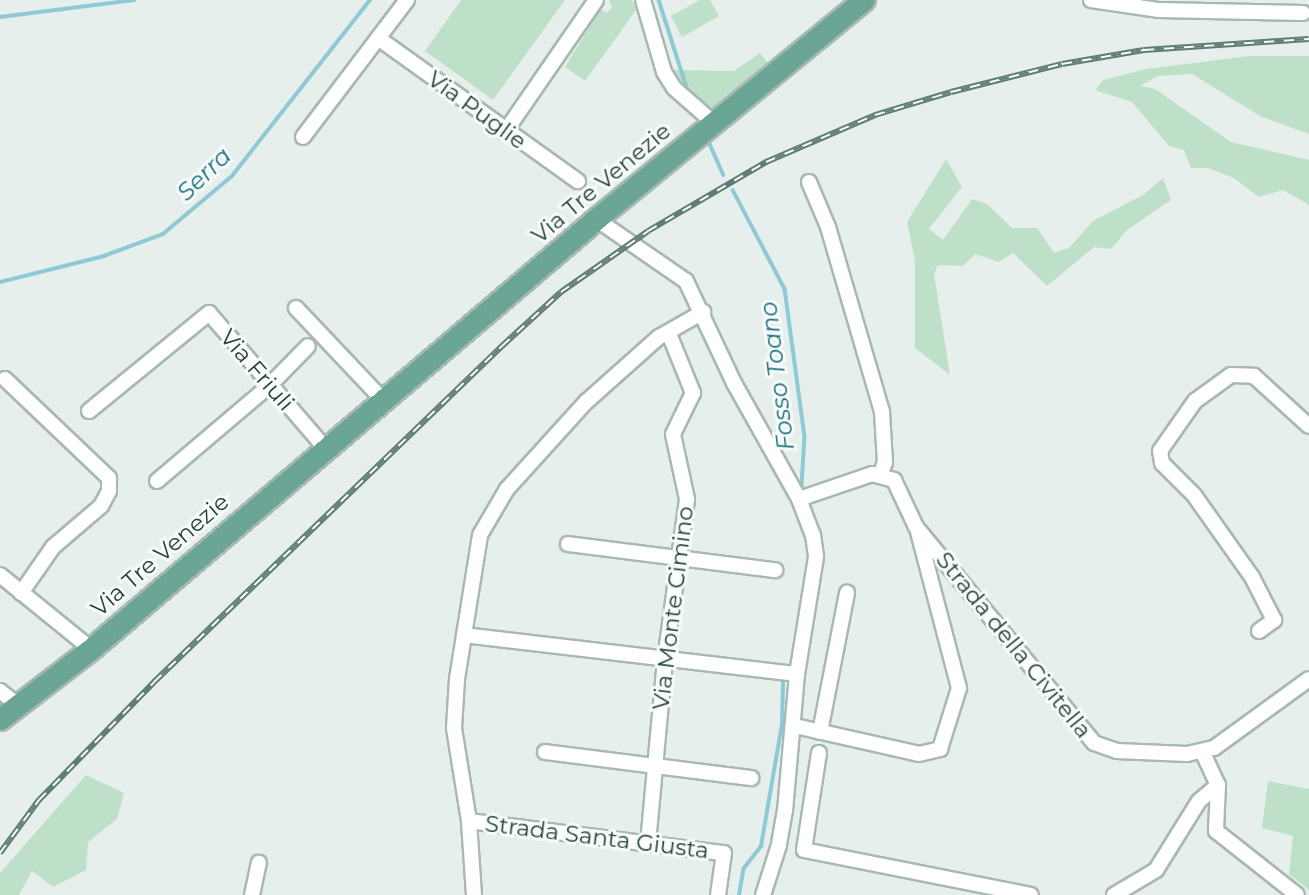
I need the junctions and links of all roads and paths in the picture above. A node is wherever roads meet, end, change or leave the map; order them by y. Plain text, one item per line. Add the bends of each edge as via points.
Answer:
1 (407, 0) edge
2 (596, 0) edge
3 (643, 0) edge
4 (1091, 0) edge
5 (855, 3) edge
6 (1303, 13) dead end
7 (378, 38) junction
8 (714, 123) junction
9 (505, 132) junction
10 (303, 137) dead end
11 (578, 181) dead end
12 (809, 182) dead end
13 (596, 219) junction
14 (296, 308) dead end
15 (703, 312) junction
16 (670, 334) junction
17 (308, 346) dead end
18 (5, 379) dead end
19 (270, 386) junction
20 (384, 401) junction
21 (89, 411) dead end
22 (1309, 426) edge
23 (325, 448) junction
24 (880, 476) junction
25 (157, 481) dead end
26 (799, 499) junction
27 (916, 527) junction
28 (568, 544) dead end
29 (680, 558) junction
30 (775, 570) dead end
31 (0, 575) edge
32 (21, 593) junction
33 (847, 593) dead end
34 (1259, 631) dead end
35 (464, 635) junction
36 (91, 649) junction
37 (665, 660) junction
38 (797, 674) junction
39 (1309, 678) edge
40 (0, 691) edge
41 (18, 705) junction
42 (0, 719) edge
43 (794, 726) junction
44 (820, 732) junction
45 (1202, 751) junction
46 (545, 752) dead end
47 (819, 753) dead end
48 (656, 766) junction
49 (751, 778) dead end
50 (1219, 785) junction
51 (469, 821) junction
52 (648, 843) junction
53 (779, 845) junction
54 (804, 850) junction
55 (259, 863) dead end
56 (252, 895) edge
57 (474, 895) edge
58 (718, 895) edge
59 (763, 895) edge
60 (1031, 895) edge
61 (1114, 895) edge
62 (1297, 895) edge

1 - 7 street
2 - 9 street
3 - 8 street via 664,72 674,89
4 - 6 street via 1158,10
5 - 8 main road, Via Tre Venezie
7 - 9 street, Via Puglie
7 - 10 street
8 - 13 main road, Via Tre Venezie
9 - 11 street, Via Puglie
12 - 24 street via 828,228 876,388 885,462
13 - 15 street via 687,281
13 - 20 main road, Via Tre Venezie
14 - 20 street
15 - 16 street, Strada Santa Giusta
15 - 26 street via 734,383
16 - 29 street, Via Monte Cimino via 693,393 673,434 687,499
16 - 35 street, Strada Santa Giusta via 659,337 586,402 507,489 480,535
17 - 19 street
18 - 32 street via 109,478 109,491 101,506 53,547
19 - 21 street, Via Friuli via 209,313
19 - 23 street, Via Friuli
19 - 25 street
20 - 23 main road, Via Tre Venezie
22 - 34 street via 1273,390 1245,372 1231,375 1195,401 1160,451 1163,463 1194,495 1252,577 1274,620
23 - 36 main road, Via Tre Venezie
24 - 26 street via 872,474
24 - 27 street, Strada della Civitella via 894,480
26 - 38 street via 816,557
27 - 44 street via 959,688 940,750 919,754
27 - 45 street, Strada della Civitella via 1094,743 1116,751
28 - 29 street
29 - 30 street
29 - 37 street, Via Monte Cimino
31 - 32 street
32 - 36 street
33 - 44 street
35 - 37 street
35 - 51 street, Strada Santa Giusta via 454,728
36 - 41 main road, Via Tre Venezie
37 - 38 street
37 - 48 street, Via Monte Cimino
38 - 43 street
39 - 45 street via 1214,748
40 - 41 street
41 - 42 main road, Via Tre Venezie
43 - 44 street
43 - 53 street
45 - 50 street
46 - 48 street
47 - 54 street
48 - 49 street
48 - 52 street, Via Monte Cimino
50 - 61 street via 1199,801 1156,870
50 - 62 street via 1216,831
51 - 52 street, Strada Santa Giusta
51 - 57 street, Strada Santa Giusta
52 - 58 street, Strada Santa Giusta via 724,853
53 - 54 street
53 - 59 street
54 - 60 street
55 - 56 street

